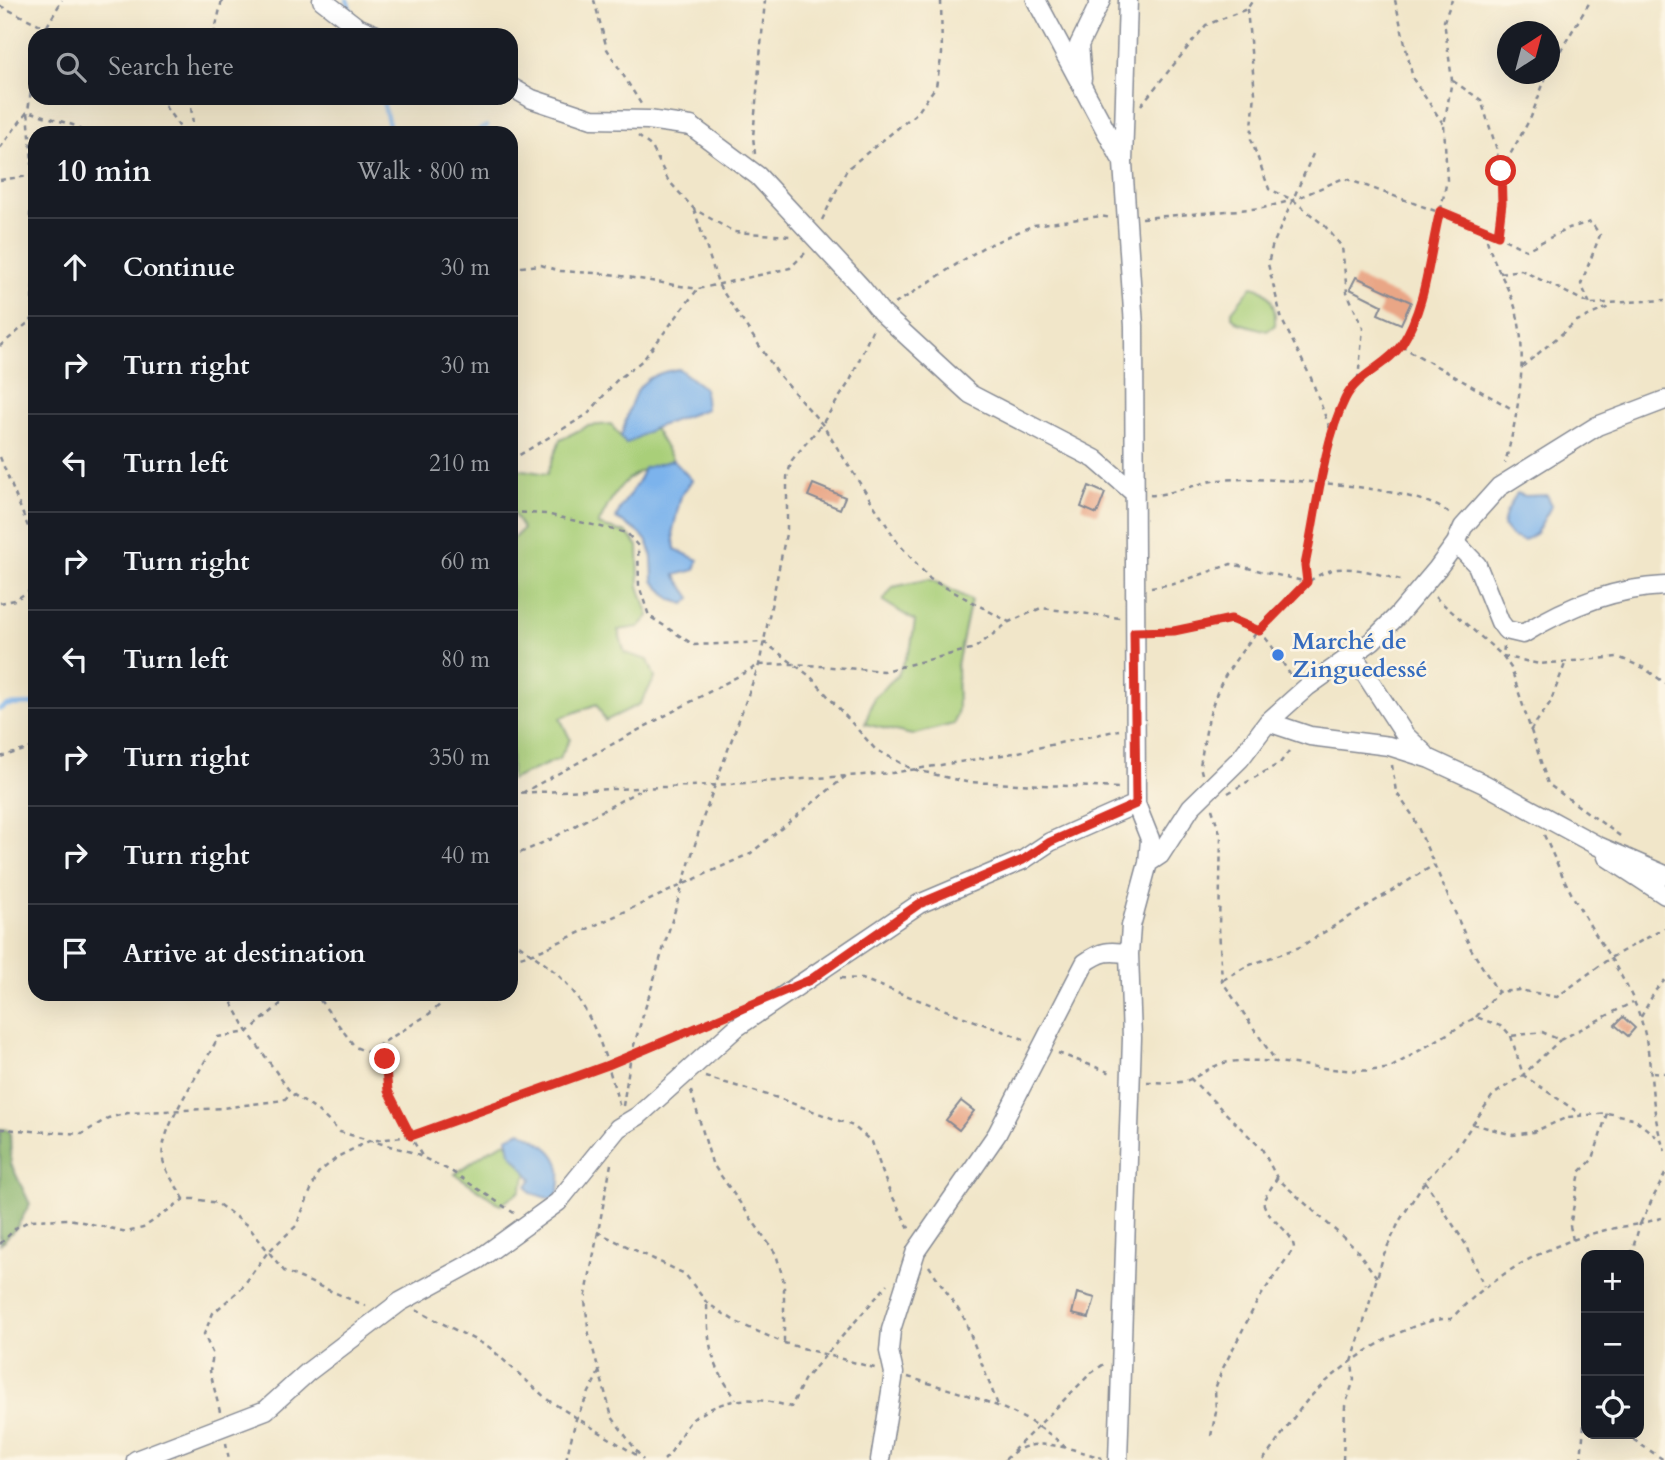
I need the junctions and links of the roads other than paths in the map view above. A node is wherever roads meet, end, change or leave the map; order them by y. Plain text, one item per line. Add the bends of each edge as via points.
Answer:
1 (322, 0) edge
2 (1036, 0) edge
3 (1101, 0) edge
4 (1128, 0) edge
5 (359, 28) edge
6 (1082, 86) junction
7 (518, 91) edge
8 (1123, 163) junction
9 (1665, 400) edge
10 (1133, 492) junction
11 (1459, 535) junction
12 (1665, 586) edge
13 (1353, 655) junction
14 (1268, 722) junction
15 (1430, 759) junction
16 (1136, 796) junction
17 (1597, 846) junction
18 (1148, 863) junction
19 (1665, 874) edge
20 (1665, 895) edge
21 (1129, 954) junction
22 (136, 1460) edge
23 (880, 1460) edge
24 (1118, 1460) edge

1 - 5 street
2 - 6 street
3 - 6 street via 1080,45
4 - 8 street
6 - 8 street
7 - 10 street via 592,119 691,126 758,176 881,312 970,394 1094,459
8 - 10 street via 1134,326
9 - 11 street via 1597,426 1499,487
10 - 16 street
11 - 12 street via 1506,630 1523,634 1599,596 1632,587
11 - 13 street via 1398,615
13 - 14 street
13 - 15 street via 1405,735
14 - 15 street via 1303,734 1389,746
14 - 18 street via 1240,759 1191,807 1160,855
15 - 17 street
16 - 18 street via 1150,839
16 - 22 street via 1023,860 919,904 737,1027 618,1128 558,1202 479,1258 400,1302 265,1410
17 - 19 street
17 - 20 street via 1610,860
18 - 21 street via 1131,926
21 - 23 street via 1098,953 1086,963 997,1134 916,1251 891,1330 889,1352 894,1373
21 - 24 street via 1131,1052

